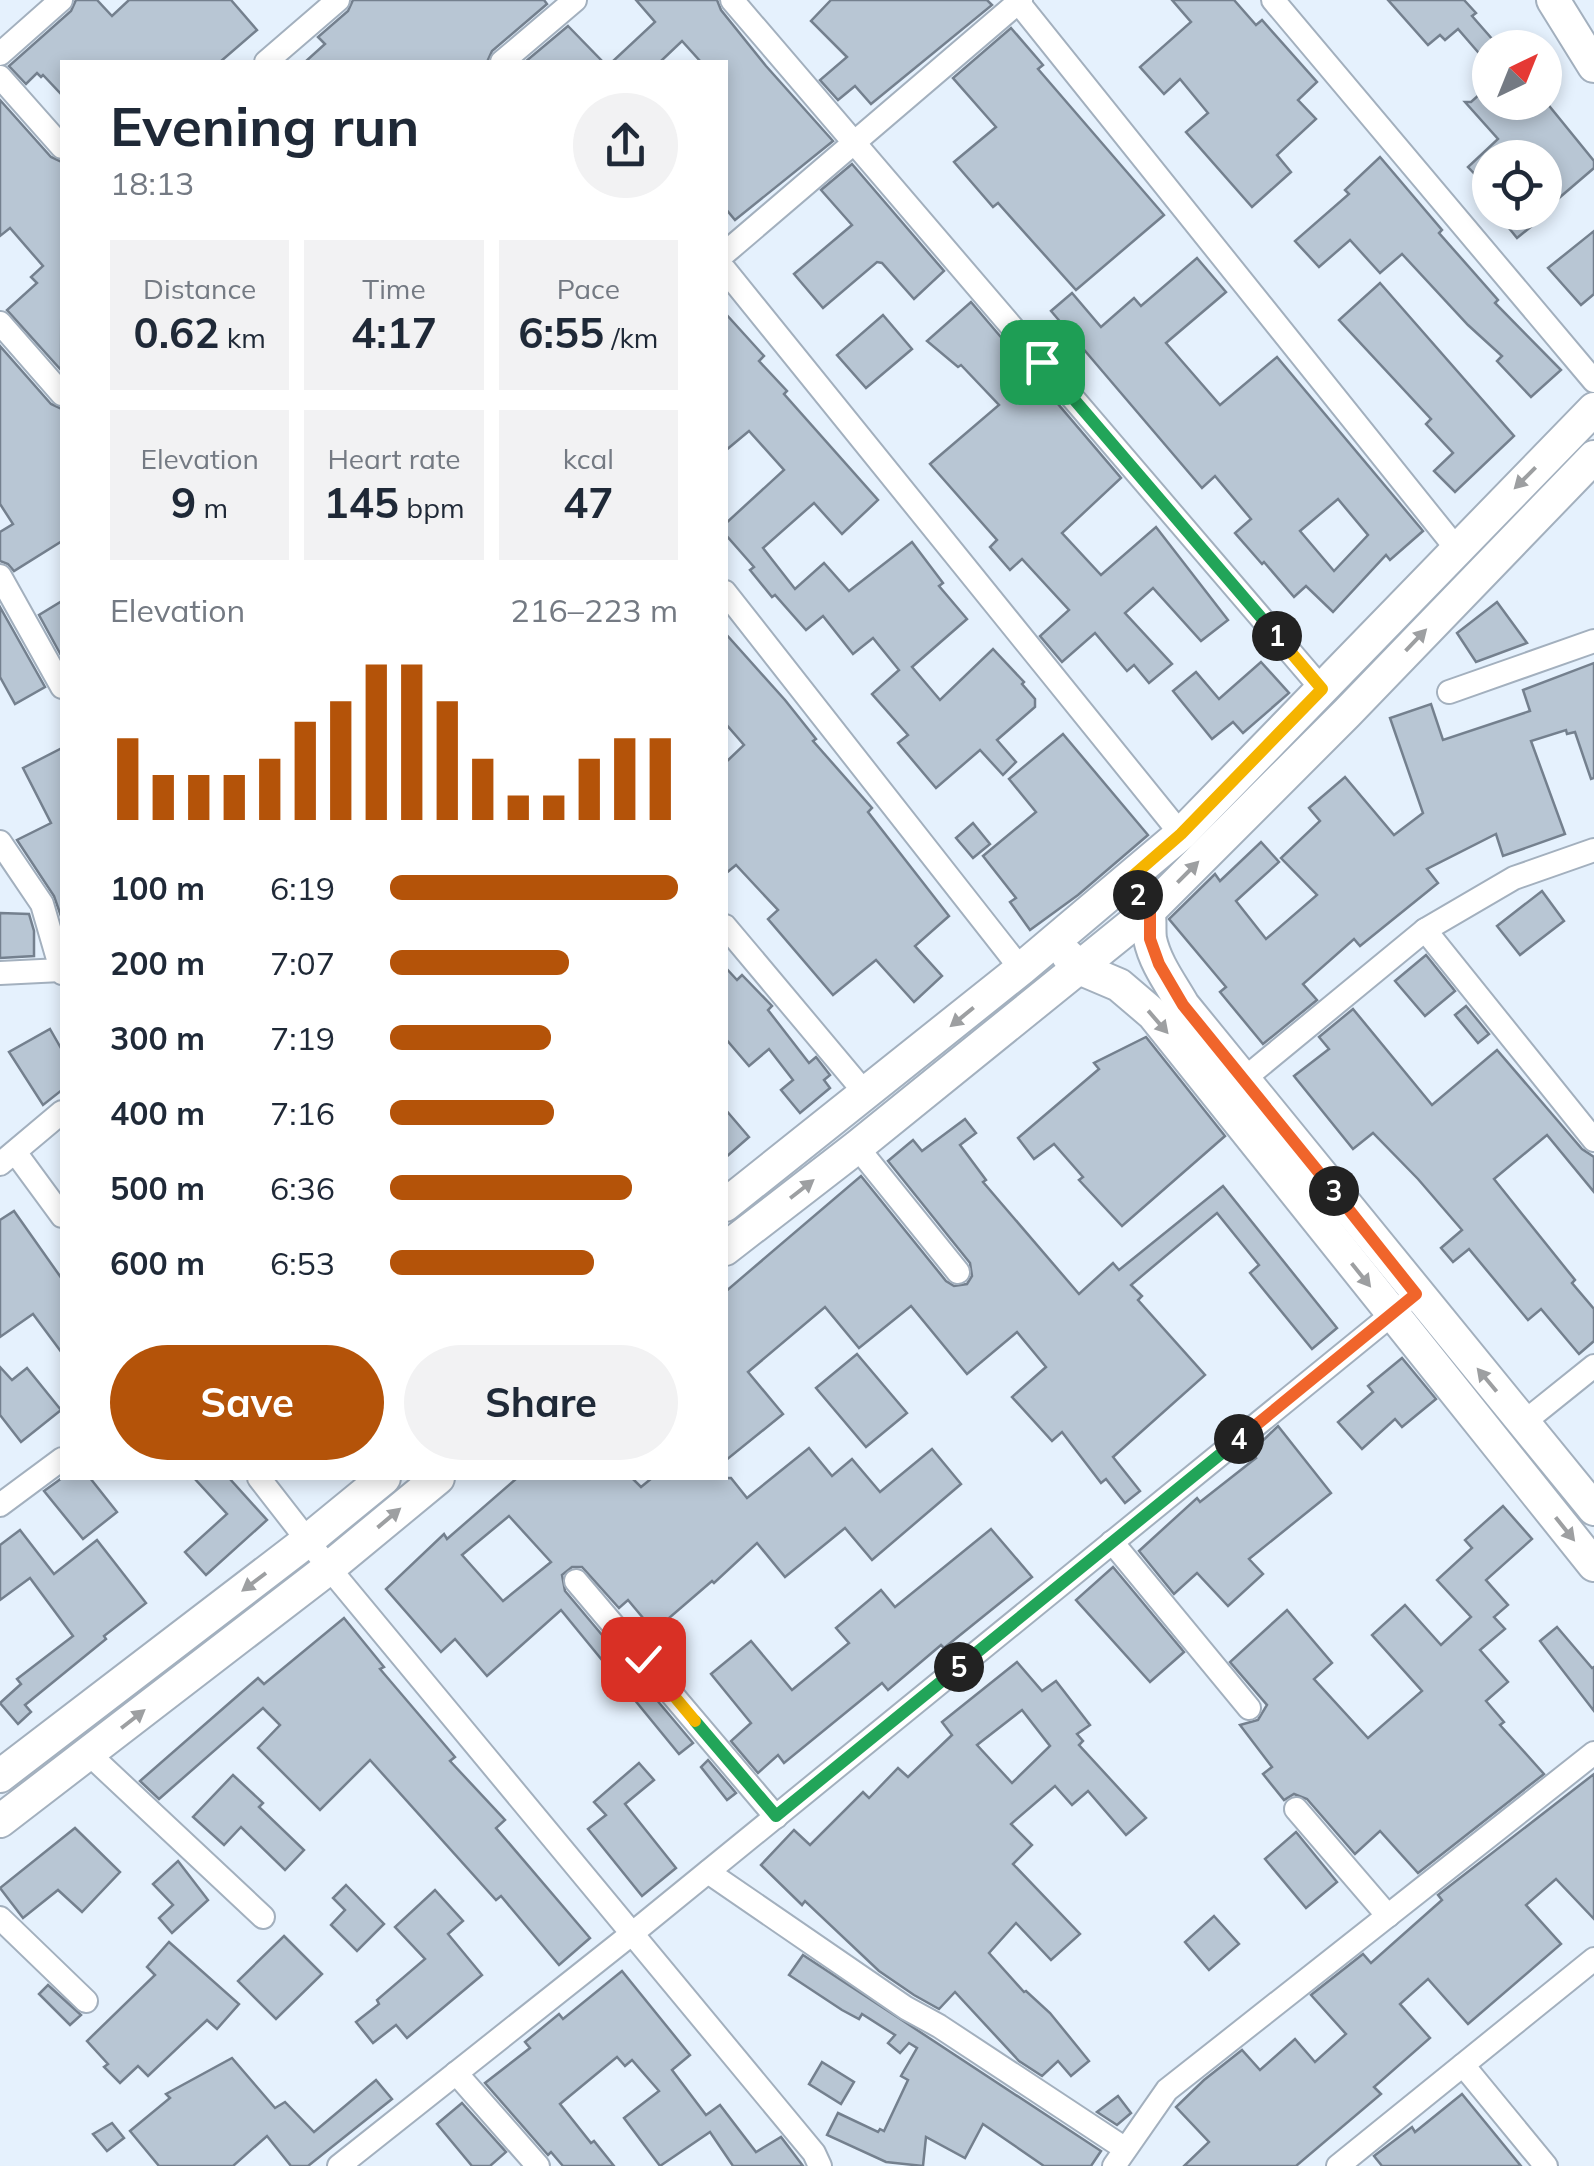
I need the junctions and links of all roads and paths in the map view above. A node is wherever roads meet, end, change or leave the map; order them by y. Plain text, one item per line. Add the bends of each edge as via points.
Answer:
1 (62, 0) edge
2 (338, 0) edge
3 (574, 0) edge
4 (732, 0) edge
5 (1273, 0) edge
6 (1553, 0) edge
7 (1020, 1) edge
8 (0, 54) edge
9 (268, 60) edge
10 (504, 60) edge
11 (1594, 66) edge
12 (0, 77) edge
13 (856, 144) junction
14 (60, 145) edge
15 (728, 251) edge
16 (728, 274) edge
17 (0, 323) edge
18 (1594, 381) edge
19 (60, 392) edge
20 (1594, 409) edge
21 (1594, 457) edge
22 (1456, 548) junction
23 (0, 576) edge
24 (728, 596) edge
25 (1594, 641) edge
26 (60, 683) edge
27 (1322, 689) junction
28 (1449, 692) dead end
29 (1181, 834) junction
30 (0, 842) edge
31 (1594, 850) edge
32 (1126, 882) junction
33 (1150, 910) junction
34 (728, 930) edge
35 (1424, 930) junction
36 (1056, 941) junction
37 (60, 965) edge
38 (1078, 968) junction
39 (1022, 969) junction
40 (60, 972) edge
41 (0, 973) edge
42 (1244, 1079) junction
43 (866, 1094) junction
44 (60, 1114) edge
45 (1594, 1140) edge
46 (857, 1147) junction
47 (8, 1158) edge
48 (728, 1202) edge
49 (60, 1214) edge
50 (728, 1246) edge
51 (958, 1272) dead end
52 (1404, 1304) junction
53 (1594, 1366) edge
54 (1522, 1423) junction
55 (60, 1460) edge
56 (260, 1480) edge
57 (382, 1480) edge
58 (436, 1480) edge
59 (0, 1505) edge
60 (1594, 1509) edge
61 (307, 1542) junction
62 (1112, 1542) junction
63 (1594, 1565) edge
64 (328, 1568) junction
65 (576, 1581) dead end
66 (1248, 1708) dead end
67 (1594, 1752) edge
68 (88, 1753) junction
69 (0, 1776) edge
70 (1296, 1809) dead end
71 (776, 1816) junction
72 (0, 1821) edge
73 (708, 1872) junction
74 (1388, 1916) junction
75 (264, 1917) dead end
76 (0, 1918) edge
77 (634, 1932) junction
78 (1594, 1959) edge
79 (86, 2001) dead end
80 (1463, 2066) junction
81 (456, 2073) junction
82 (1119, 2157) edge
83 (339, 2166) edge
84 (538, 2166) edge
85 (820, 2166) edge
86 (1338, 2166) edge
87 (1546, 2166) edge

1 - 8 street
2 - 9 street
3 - 10 street
4 - 13 street
5 - 18 street
6 - 11 street
7 - 13 street
7 - 22 street
12 - 14 street
13 - 15 street
13 - 27 street
16 - 29 street
17 - 19 street
20 -> 22 street
33 -> 21 street
22 - 27 street
23 - 26 street
24 - 39 street
25 - 28 street
27 - 29 street
29 - 32 street
30 - 37 street via 42,904
31 - 35 street via 1514,878
32 - 33 street
32 - 36 street
33 - 38 street
33 - 42 street via 1159,964 1183,1005
34 - 43 street
35 - 42 street
35 - 45 street
36 - 38 street
36 - 39 street
38 - 46 street
38 -> 52 street via 1119,985 1153,1014
39 -> 43 street
40 - 41 street
42 - 52 street
43 - 48 street
44 - 47 street
50 -> 46 street
46 - 51 street
47 - 49 street
54 -> 52 street
52 - 62 street
52 -> 63 street
53 - 54 street
54 - 60 street
55 - 59 street
56 - 61 street
57 - 61 street
64 -> 58 street
61 - 64 street
61 -> 69 street
62 - 66 street
62 - 71 street
68 -> 64 street
64 - 77 street
65 - 71 street
67 - 74 street
68 - 72 street
68 - 75 street
70 - 74 street
71 - 73 street
73 - 77 street
73 - 82 street via 940,2026
74 - 82 street via 1167,2090
76 - 79 street
77 - 81 street
77 - 85 street
78 - 80 street
80 - 86 street
80 - 87 street
81 - 83 street
81 - 84 street

